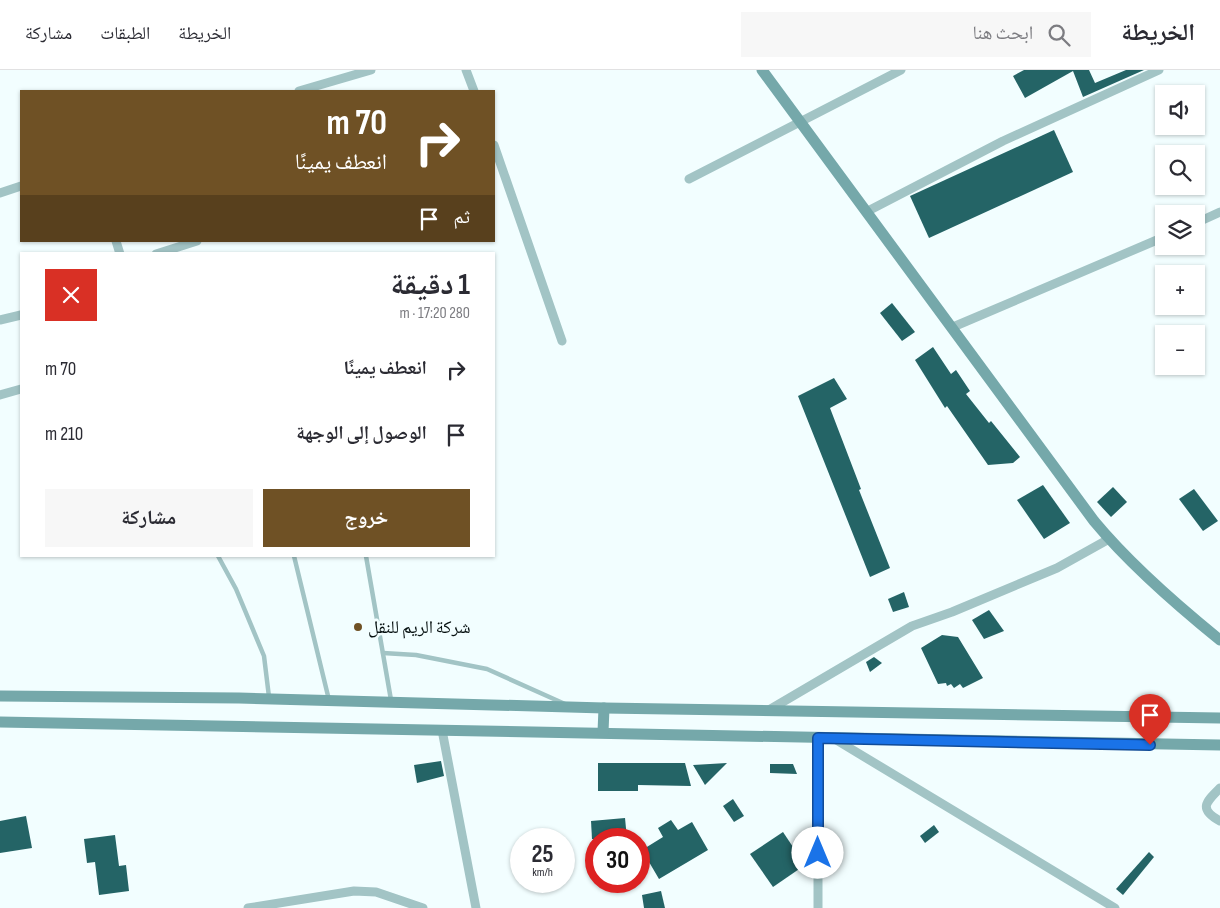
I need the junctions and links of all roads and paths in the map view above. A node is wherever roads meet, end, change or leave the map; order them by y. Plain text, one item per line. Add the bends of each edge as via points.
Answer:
1 (371, 70) edge
2 (466, 70) edge
3 (762, 70) edge
4 (901, 70) edge
5 (1159, 70) edge
6 (302, 90) edge
7 (474, 90) edge
8 (801, 121) junction
9 (495, 148) edge
10 (689, 179) dead end
11 (20, 186) edge
12 (0, 193) edge
13 (866, 212) junction
14 (1220, 212) edge
15 (1205, 219) edge
16 (1155, 241) edge
17 (195, 242) edge
18 (162, 252) edge
19 (20, 315) edge
20 (0, 320) edge
21 (953, 327) junction
22 (562, 340) dead end
23 (20, 389) edge
24 (0, 395) edge
25 (1109, 539) junction
26 (219, 557) edge
27 (294, 557) edge
28 (366, 557) edge
29 (1220, 640) edge
30 (383, 653) junction
31 (0, 696) edge
32 (269, 699) junction
33 (329, 700) junction
34 (391, 702) junction
35 (573, 707) junction
36 (604, 708) junction
37 (769, 710) junction
38 (1220, 718) edge
39 (0, 722) edge
40 (442, 730) junction
41 (603, 732) junction
42 (818, 738) junction
43 (833, 738) junction
44 (1220, 745) edge
45 (1220, 788) edge
46 (1220, 821) edge
47 (395, 896) junction
48 (248, 908) edge
49 (397, 908) edge
50 (423, 908) edge
51 (476, 908) edge
52 (818, 908) edge
53 (1115, 908) edge

1 - 6 street
2 - 7 street
3 - 8 main road
4 - 8 street
5 - 13 street via 1003,141
8 - 10 street
8 - 13 main road
9 - 22 street
11 - 12 street
13 - 21 main road
14 - 15 street
16 - 21 street
17 - 18 street
19 - 20 street
21 - 25 main road via 1068,488
23 - 24 street
25 - 29 main road
25 - 37 street via 1057,568 912,626
26 - 32 lane via 236,589 264,656
27 - 33 lane
28 - 30 lane
30 - 34 lane
30 - 35 lane via 416,655 487,669
31 - 32 main road
32 - 33 main road
33 - 34 main road
34 - 35 main road
35 - 36 main road
36 - 37 main road
36 - 41 main road
37 - 38 main road
39 - 40 main road
40 - 41 main road
40 - 51 street
41 - 42 main road
42 - 43 main road
42 - 52 street
43 - 44 main road
43 - 53 street
45 - 46 street via 1209,799 1206,808 1208,814
47 - 48 street via 354,891
47 - 49 street
47 - 50 street

